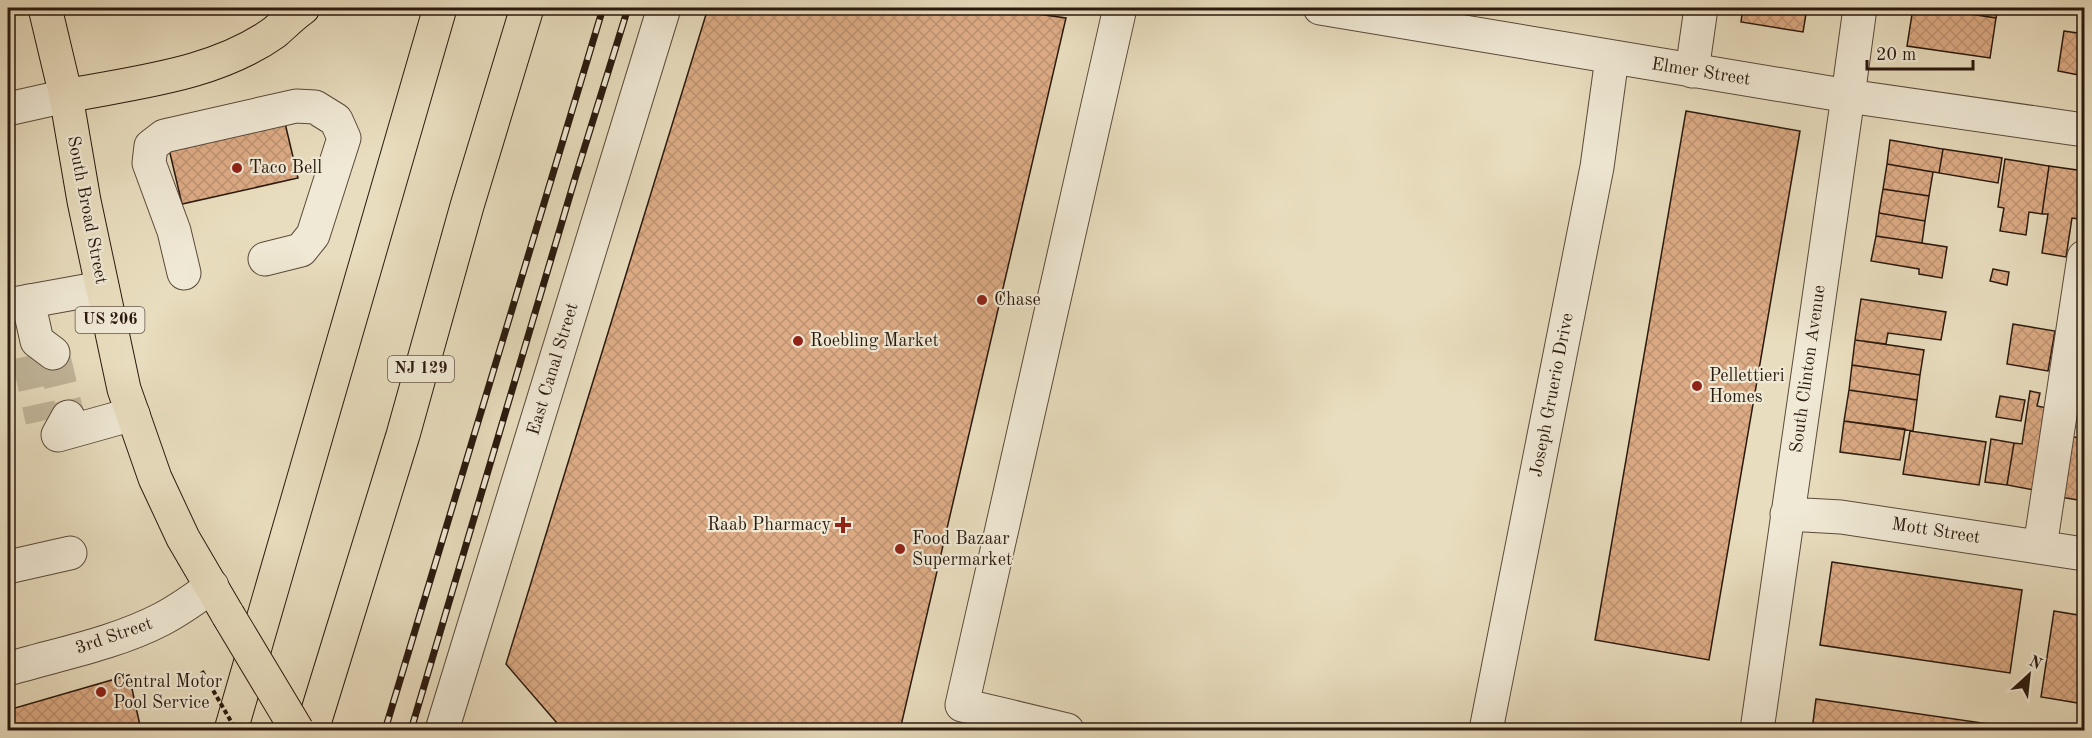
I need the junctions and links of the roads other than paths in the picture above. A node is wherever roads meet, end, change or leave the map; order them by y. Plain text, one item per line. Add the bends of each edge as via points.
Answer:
1 (45, 8) edge
2 (303, 8) edge
3 (440, 8) edge
4 (527, 8) edge
5 (664, 8) edge
6 (1120, 8) edge
7 (1320, 8) edge
8 (1701, 8) edge
9 (1860, 8) edge
10 (1434, 17) edge
11 (1612, 58) junction
12 (1692, 71) junction
13 (66, 96) junction
14 (1848, 96) junction
15 (8, 109) edge
16 (2085, 130) edge
17 (2085, 256) edge
18 (265, 259) dead end
19 (184, 273) dead end
20 (102, 288) junction
21 (18, 303) edge
22 (40, 350) tunnel mouth
23 (133, 414) junction
24 (56, 425) dead end
25 (1787, 514) junction
26 (2040, 547) junction
27 (70, 553) dead end
28 (2085, 554) edge
29 (8, 567) edge
30 (212, 586) junction
31 (8, 669) edge
32 (231, 730) edge
33 (297, 730) edge
34 (312, 730) edge
35 (442, 730) edge
36 (1067, 730) edge
37 (1486, 730) edge
38 (1756, 730) edge

1 - 13 main road, South Broad Street / US 206
2 - 13 main road via 275,32 221,61
3 - 32 main road
4 - 34 main road, NJ 129 via 403,435
5 - 35 street, East Canal Street
6 - 36 street via 962,705
7 - 10 street, Elmer Street
8 - 12 street
9 - 14 street, South Clinton Avenue
10 - 11 street, Elmer Street
11 - 12 street, Elmer Street
11 - 37 street, Joseph Gruerio Drive via 1595,178
12 - 14 street, Elmer Street
13 - 15 street
13 - 20 main road, South Broad Street / US 206
14 - 16 street, Elmer Street
14 - 25 street, South Clinton Avenue
17 - 26 street
18 - 19 street via 301,250 313,235 344,138 336,120 315,107 296,106 164,136 151,146 149,164 174,231
20 - 21 street
20 - 23 main road, South Broad Street / US 206
21 - 22 street
23 - 24 street
23 - 30 main road, South Broad Street / US 206 via 155,478 183,538
25 - 26 street, Mott Street via 1841,517
25 - 38 street, South Clinton Avenue
26 - 28 street, Mott Street
27 - 29 street
30 - 31 street, 3rd Street via 161,620 115,638
30 - 33 main road, South Broad Street / US 206, bridge

